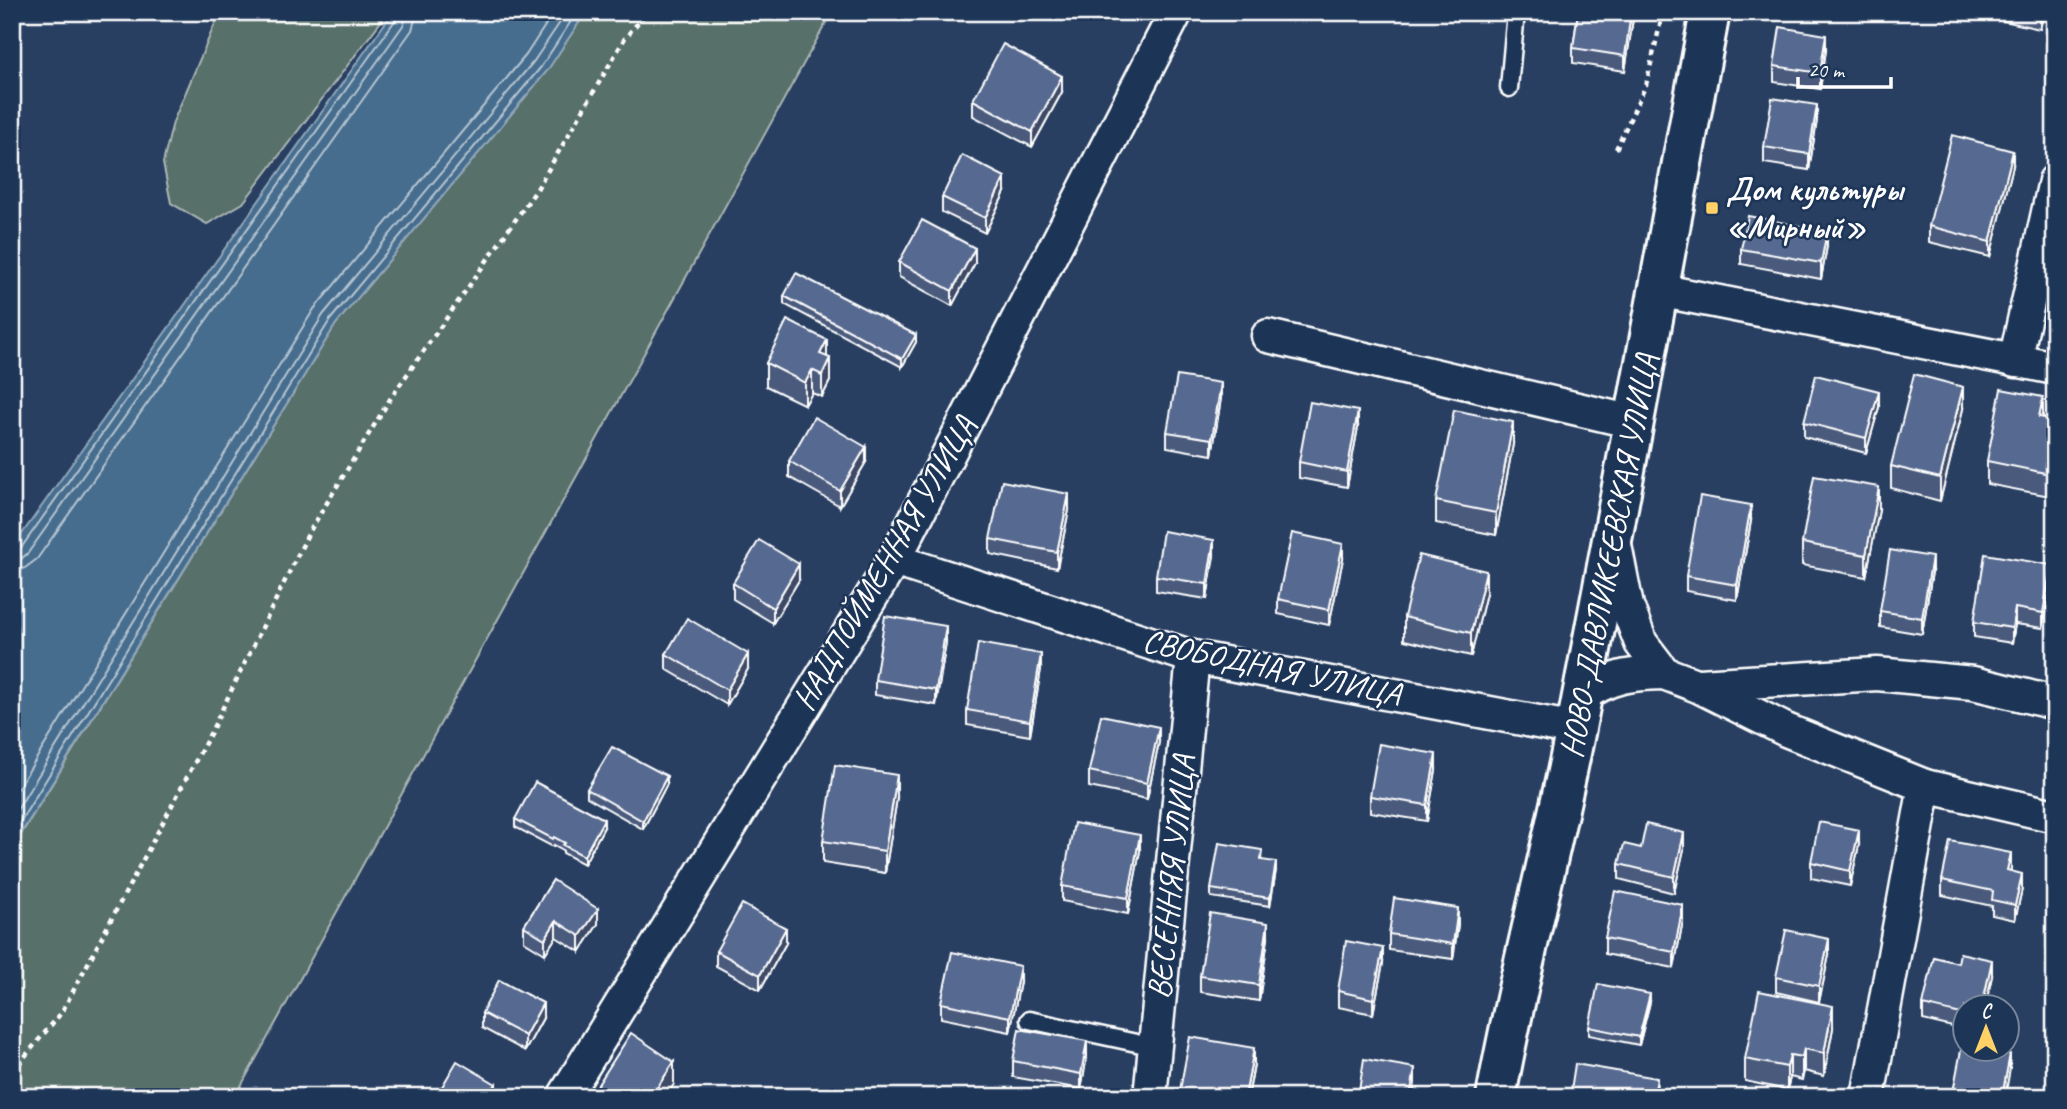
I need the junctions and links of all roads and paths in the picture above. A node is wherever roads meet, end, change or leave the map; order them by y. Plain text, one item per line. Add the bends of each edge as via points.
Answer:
1 (647, 12) edge
2 (1176, 12) edge
3 (1516, 12) edge
4 (1663, 12) edge
5 (1710, 12) edge
6 (1509, 88) dead end
7 (1616, 149) dead end
8 (2055, 181) edge
9 (1658, 290) junction
10 (1268, 336) dead end
11 (2015, 360) junction
12 (2055, 368) edge
13 (1633, 422) junction
14 (1613, 530) junction
15 (894, 560) junction
16 (1193, 657) junction
17 (1664, 673) junction
18 (1698, 685) junction
19 (2055, 703) edge
20 (1578, 712) junction
21 (1925, 786) junction
22 (2055, 816) edge
23 (1029, 1020) dead end
24 (1155, 1047) junction
25 (12, 1072) edge
26 (564, 1097) edge
27 (1150, 1097) edge
28 (1496, 1097) edge
29 (1868, 1097) edge

1 - 25 path via 625,38 537,189 391,396 308,534 211,732 62,1012
2 - 15 street, НАДПОЙМЕННАЯ УЛИЦА
3 - 6 lane
4 - 7 path via 1646,85
5 - 9 street, НОВО-ДАВЛИКЕЕВСКАЯ УЛИЦА
8 - 11 street
9 - 11 street
9 - 13 street, НОВО-ДАВЛИКЕЕВСКАЯ УЛИЦА
10 - 13 street
11 - 12 street
13 - 14 street, НОВО-ДАВЛИКЕЕВСКАЯ УЛИЦА
14 - 17 street via 1627,606 1641,643
14 - 20 street, НОВО-ДАВЛИКЕЕВСКАЯ УЛИЦА
15 - 16 street, СВОБОДНАЯ УЛИЦА
15 - 26 street, НАДПОЙМЕННАЯ УЛИЦА
16 - 20 street, СВОБОДНАЯ УЛИЦА
16 - 24 street, ВЕСЕННЯЯ УЛИЦА
17 - 18 street
17 - 20 street via 1628,674 1602,682
18 - 19 street via 1877,674 1973,683
18 - 21 street via 1786,730
20 - 28 street, НОВО-ДАВЛИКЕЕВСКАЯ УЛИЦА
21 - 22 street
21 - 29 street
23 - 24 lane
24 - 27 street, ВЕСЕННЯЯ УЛИЦА

